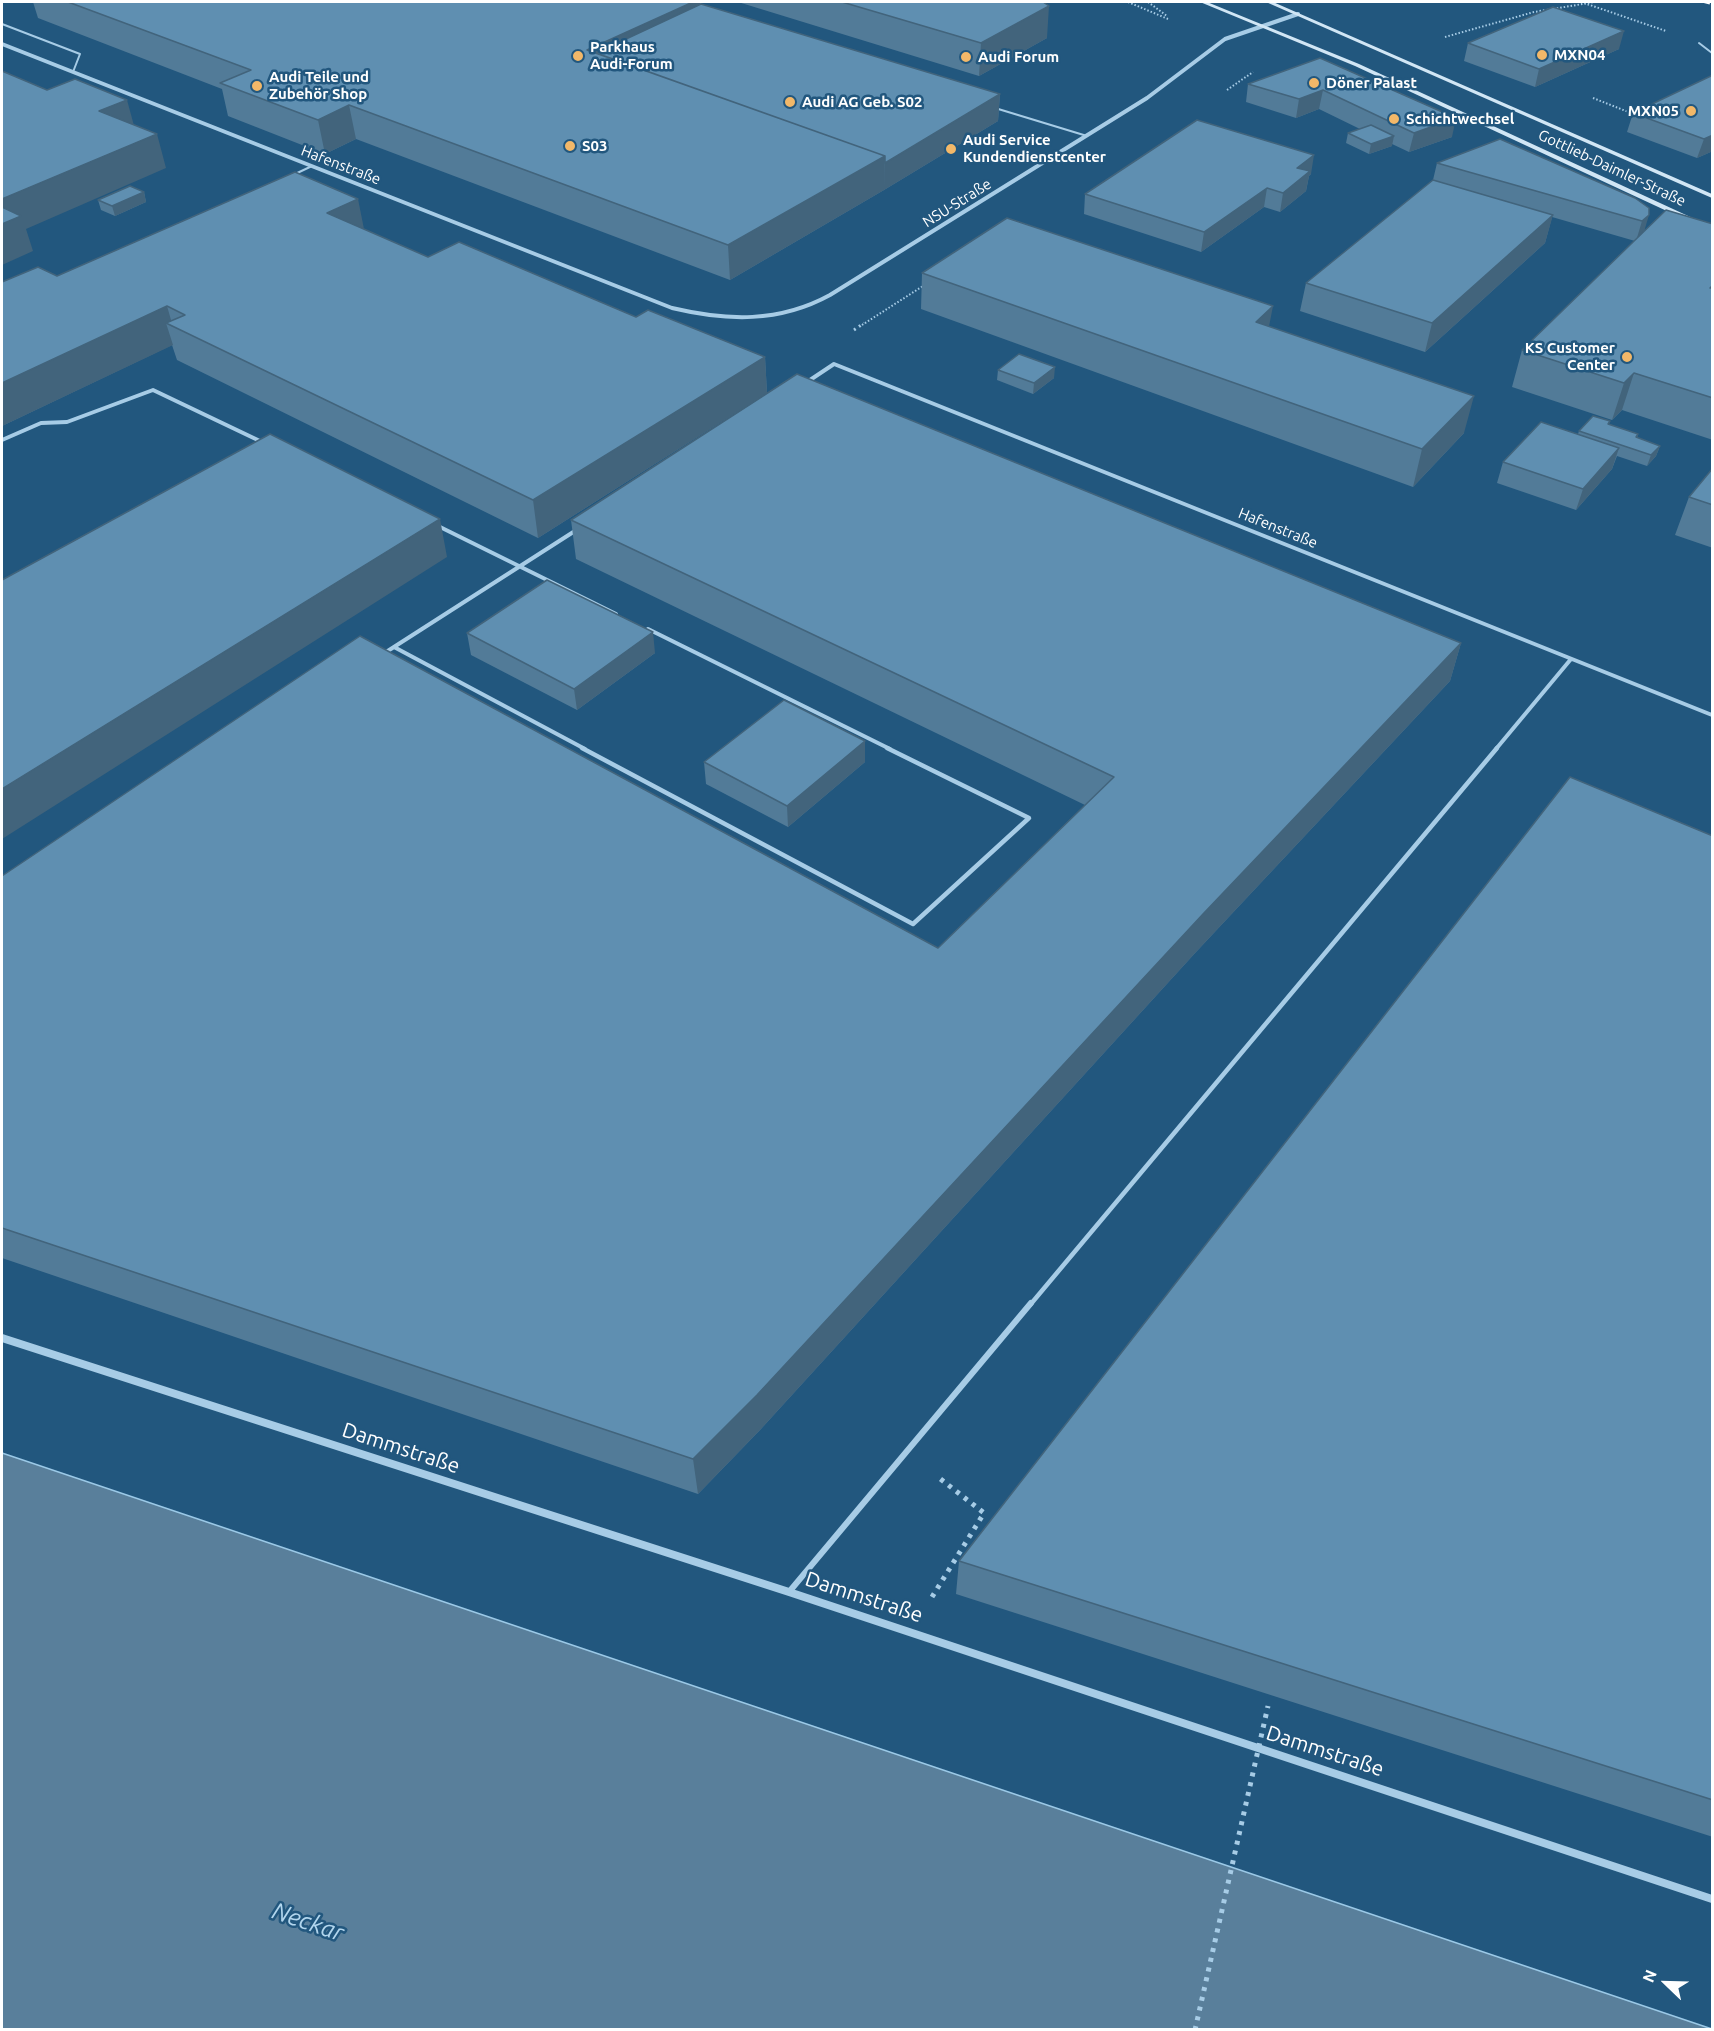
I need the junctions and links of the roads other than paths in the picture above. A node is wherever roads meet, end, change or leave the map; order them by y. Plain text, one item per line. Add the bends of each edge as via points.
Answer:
1 (1203, 2) edge
2 (1269, 2) edge
3 (1298, 14) junction
4 (2, 24) edge
5 (1264, 26) junction
6 (1699, 43) road end
7 (2, 45) edge
8 (1713, 53) edge
9 (73, 72) junction
10 (987, 106) dead end
11 (1087, 136) junction
12 (312, 166) junction
13 (290, 176) edge
14 (1713, 196) edge
15 (1713, 230) edge
16 (672, 308) joint
17 (805, 383) edge
18 (2, 440) edge
19 (272, 447) edge
20 (434, 524) edge
21 (579, 528) edge
22 (520, 566) junction
23 (626, 618) edge
24 (647, 629) edge
25 (394, 647) junction
26 (1571, 658) junction
27 (374, 660) edge
28 (1713, 715) edge
29 (2, 1338) edge
30 (789, 1592) junction
31 (1713, 1899) edge

1 - 5 main road, Gottlieb-Daimler-Straße
2 - 3 main road, Gottlieb-Daimler-Straße
3 - 5 street, NSU-Straße
3 - 14 main road, Gottlieb-Daimler-Straße
4 - 9 lane via 80,54
5 - 11 street, NSU-Straße via 1225,39 1147,98
5 - 15 main road, Gottlieb-Daimler-Straße
6 - 8 lane
7 - 9 street, Hafenstraße
9 - 12 street, Hafenstraße
10 - 11 lane
11 - 16 street, NSU-Straße via 812,305 781,315 744,319 708,317
12 - 13 lane
12 - 16 street, Hafenstraße
17 - 26 lane, Hafenstraße via 834,364
18 - 19 lane via 41,423 67,422 153,390
20 - 22 lane
21 - 22 lane
22 - 23 lane
22 - 25 lane
24 - 25 lane via 1029,818 913,924
25 - 27 lane
26 - 28 lane, Hafenstraße
26 - 30 lane
29 - 30 street, Dammstraße
30 - 31 street, Dammstraße

